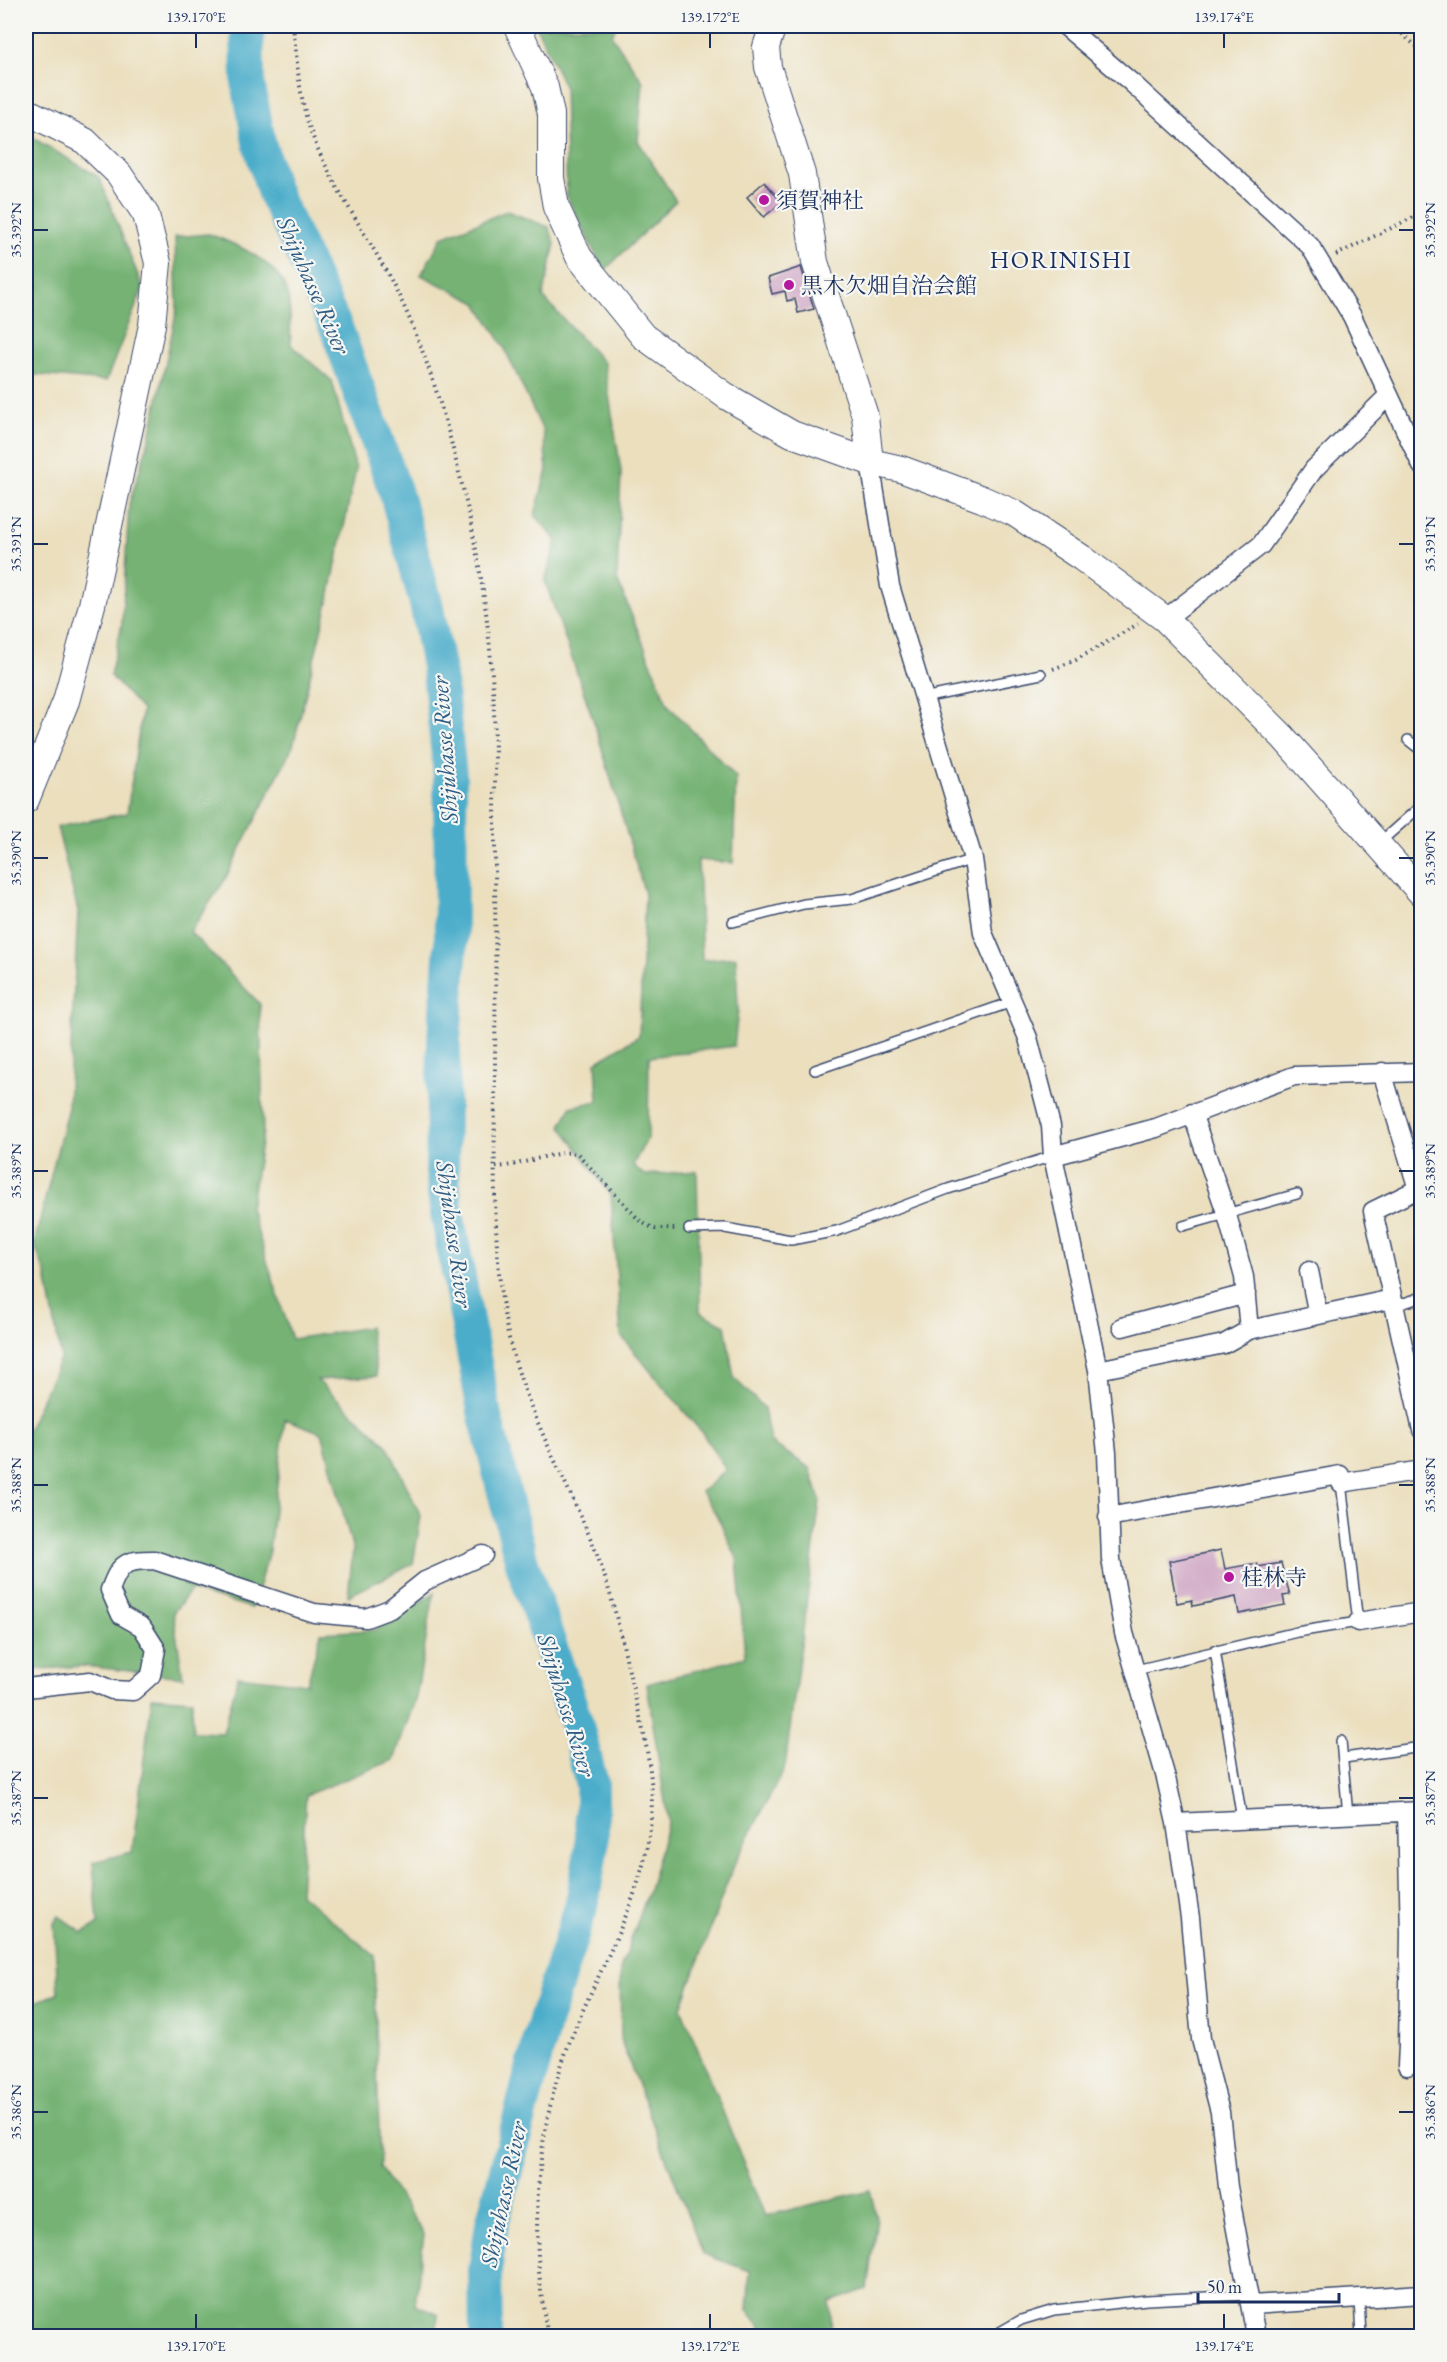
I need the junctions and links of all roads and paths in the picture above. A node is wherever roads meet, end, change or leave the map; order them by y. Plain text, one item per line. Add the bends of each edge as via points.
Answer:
1 (293, 26) edge
2 (517, 26) edge
3 (773, 26) edge
4 (1065, 26) edge
5 (1393, 26) edge
6 (1422, 51) edge
7 (26, 111) edge
8 (1422, 213) edge
9 (1321, 263) junction
10 (1388, 396) junction
11 (870, 462) junction
12 (1422, 466) edge
13 (1161, 616) junction
14 (1041, 674) joint
15 (923, 698) junction
16 (1408, 740) dead end
17 (1422, 752) edge
18 (26, 800) edge
19 (1422, 805) edge
20 (1377, 844) junction
21 (973, 859) junction
22 (1422, 894) edge
23 (732, 922) dead end
24 (1012, 1002) junction
25 (815, 1070) dead end
26 (1382, 1072) junction
27 (1422, 1072) edge
28 (1192, 1113) junction
29 (1053, 1155) junction
30 (496, 1167) junction
31 (1297, 1194) dead end
32 (1227, 1215) junction
33 (1184, 1226) dead end
34 (689, 1229) joint
35 (1308, 1271) dead end
36 (1246, 1294) junction
37 (1422, 1298) edge
38 (1392, 1299) junction
39 (1318, 1314) junction
40 (1122, 1327) dead end
41 (1249, 1330) junction
42 (1098, 1370) junction
43 (1415, 1374) edge
44 (1422, 1430) edge
45 (1422, 1470) edge
46 (1341, 1483) junction
47 (1108, 1517) junction
48 (483, 1555) dead end
49 (1422, 1612) edge
50 (1358, 1622) junction
51 (1215, 1650) junction
52 (1136, 1670) junction
53 (26, 1688) edge
54 (1341, 1741) dead end
55 (1422, 1747) edge
56 (1344, 1758) junction
57 (1414, 1811) edge
58 (1348, 1815) junction
59 (1242, 1820) junction
60 (1176, 1824) junction
61 (1415, 2046) edge
62 (1407, 2066) dead end
63 (1422, 2294) edge
64 (1359, 2299) junction
65 (1249, 2300) junction
66 (548, 2337) edge
67 (993, 2337) edge
68 (1256, 2337) edge
69 (1361, 2337) edge

1 - 30 path via 303,99 315,142 402,301 427,365 456,461 478,569 491,660 495,739
2 - 11 street via 545,87 551,114 551,178 556,207 579,257 643,336 726,396 792,434
3 - 11 street via 766,47 768,67 802,174 815,262 865,416
4 - 9 street via 1251,191 1310,246
5 - 6 path
7 - 18 street via 85,141 119,174 146,215 158,263 152,325 86,627 66,701
8 - 9 path
9 - 10 street via 1352,316
10 - 12 street
10 - 13 street via 1314,469 1261,545
11 - 13 street via 902,469 1014,513
11 - 15 street via 890,586
13 - 14 path
13 - 20 street via 1282,736
14 - 15 lane
15 - 21 street
16 - 17 lane
19 - 20 lane
20 - 22 street
21 - 23 lane via 852,899 804,904
21 - 24 street via 983,933
24 - 25 lane
24 - 29 street via 1028,1038 1048,1115
26 - 27 street
26 - 28 street via 1294,1077
26 - 38 street via 1418,1189 1373,1211
28 - 29 street via 1156,1128
28 - 32 street
29 - 34 lane via 837,1231 790,1240 724,1228
29 - 42 street
30 - 34 path via 566,1151 577,1153 641,1222 655,1229
30 - 66 path via 501,1295 509,1343 535,1422 592,1543 607,1585 651,1778 649,1839 638,1887 571,2039 549,2106 542,2145 537,2251
31 - 32 lane
32 - 33 lane
32 - 36 street
35 - 39 street
36 - 40 street
36 - 41 street
37 - 38 lane via 1404,1303
38 - 39 street
38 - 43 street
39 - 41 street
41 - 42 street via 1224,1344
42 - 47 street via 1107,1454
43 - 44 street
45 - 46 street
46 - 47 street via 1340,1475
46 - 50 lane
47 - 52 street via 1124,1634
48 - 53 street via 425,1581 390,1609 366,1618 314,1613 154,1560 132,1560 118,1569 110,1590 121,1615 142,1627 156,1649 151,1675 133,1690 112,1690 90,1681
49 - 50 street
50 - 51 lane
51 - 52 lane
51 - 59 lane
52 - 60 street
54 - 56 lane
55 - 56 lane
56 - 58 lane
57 - 58 street
57 - 61 street via 1410,1934
58 - 59 street
59 - 60 street
60 - 65 street via 1202,2039 1220,2112 1228,2187
61 - 62 street
63 - 64 street
64 - 65 street
64 - 69 lane
65 - 67 lane via 1147,2300 1054,2310 1021,2320
65 - 68 street

